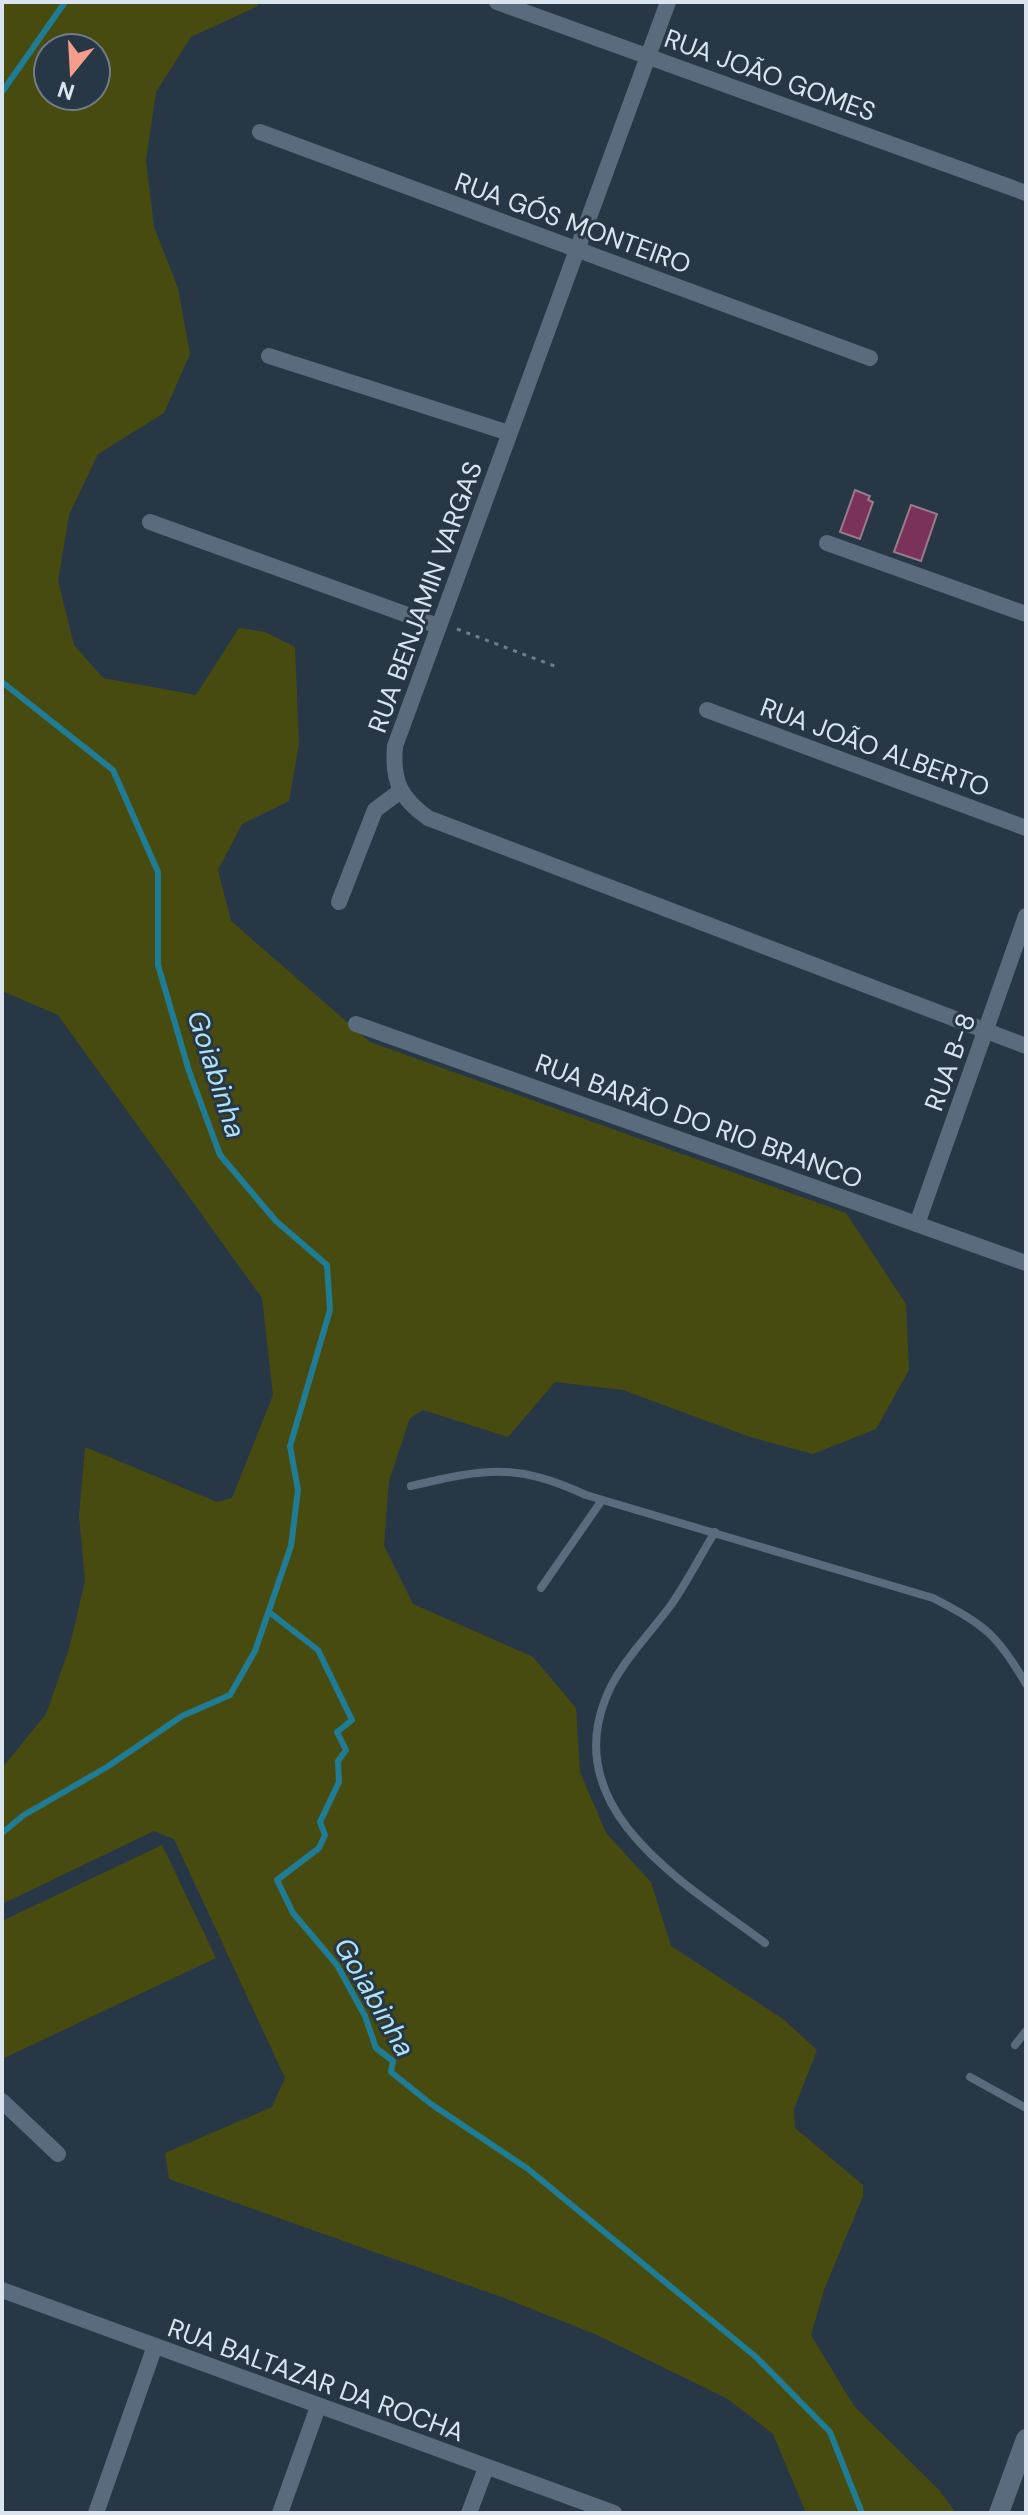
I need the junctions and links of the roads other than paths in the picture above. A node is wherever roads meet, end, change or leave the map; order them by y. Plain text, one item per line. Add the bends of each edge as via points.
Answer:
1 (497, 2) edge
2 (668, 2) edge
3 (649, 57) junction
4 (260, 132) dead end
5 (1026, 193) edge
6 (578, 250) junction
7 (269, 356) dead end
8 (870, 358) dead end
9 (509, 433) junction
10 (150, 522) dead end
11 (827, 543) dead end
12 (1026, 614) edge
13 (438, 626) junction
14 (707, 710) dead end
15 (399, 792) junction
16 (1026, 828) edge
17 (339, 902) dead end
18 (1026, 916) edge
19 (356, 1024) dead end
20 (986, 1031) junction
21 (1026, 1046) edge
22 (917, 1224) junction
23 (1026, 1263) edge
24 (411, 1486) dead end
25 (602, 1500) junction
26 (715, 1532) junction
27 (541, 1588) dead end
28 (1026, 1684) edge
29 (765, 1943) dead end
30 (1026, 2031) edge
31 (1015, 2045) dead end
32 (970, 2077) dead end
33 (2, 2101) edge
34 (1026, 2108) edge
35 (58, 2154) dead end
36 (2, 2290) edge
37 (155, 2346) junction
38 (318, 2407) junction
39 (1026, 2439) edge
40 (486, 2468) junction
41 (96, 2513) edge
42 (280, 2513) edge
43 (469, 2513) edge
44 (614, 2513) edge
45 (999, 2513) edge

1 - 3 street, RUA JOÃO GOMES
2 - 3 street, RUA BENJAMIN VARGAS
3 - 5 street, RUA JOÃO GOMES
3 - 6 street, RUA BENJAMIN VARGAS
4 - 6 street, RUA GÓS MONTEIRO
6 - 8 street, RUA GÓS MONTEIRO
6 - 9 street, RUA BENJAMIN VARGAS
7 - 9 street
9 - 13 street, RUA BENJAMIN VARGAS
10 - 13 street
11 - 12 street
13 - 15 street, RUA BENJAMIN VARGAS via 395,746 393,771
14 - 16 street, RUA JOÃO ALBERTO
15 - 17 street via 375,810
15 - 20 street via 428,818
18 - 20 street, RUA B-8
19 - 22 street, RUA BARÃO DO RIO BRANCO
20 - 21 street
20 - 22 street, RUA B-8
22 - 23 street, RUA BARÃO DO RIO BRANCO
24 - 25 lane via 467,1474 521,1471
25 - 26 lane
25 - 27 lane
26 - 28 lane via 933,1598 978,1621 1002,1642
26 - 29 lane via 605,1699 596,1735 600,1777 615,1816 662,1866
30 - 31 lane
32 - 34 lane
33 - 35 street
36 - 37 street, RUA BALTAZAR DA ROCHA
37 - 38 street, RUA BALTAZAR DA ROCHA
37 - 41 street
38 - 40 street, RUA BALTAZAR DA ROCHA
38 - 42 street
39 - 45 street
40 - 43 street
40 - 44 street, RUA BALTAZAR DA ROCHA

